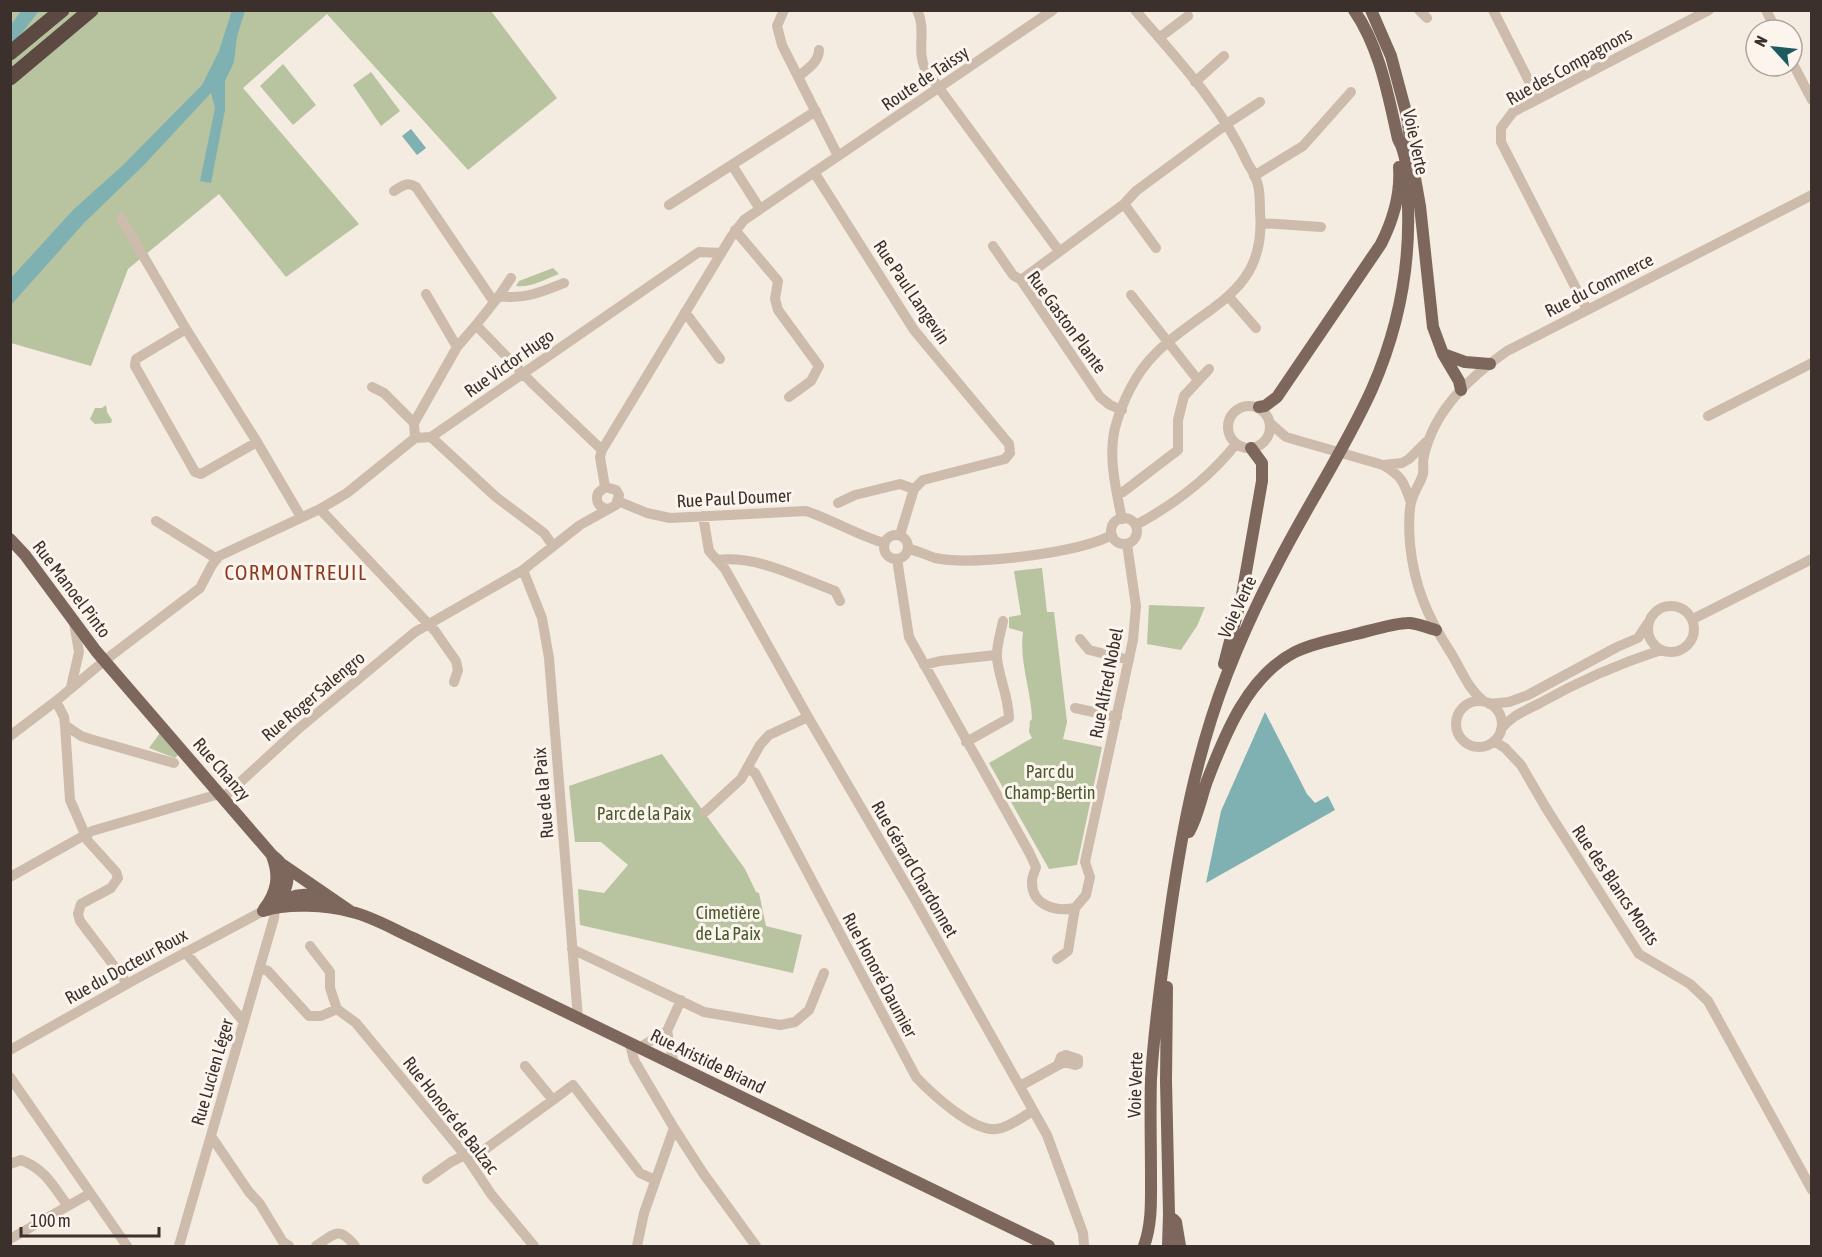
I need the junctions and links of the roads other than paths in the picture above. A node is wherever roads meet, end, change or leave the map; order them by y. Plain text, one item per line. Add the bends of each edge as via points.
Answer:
1 (62, 10) edge
2 (91, 10) edge
3 (784, 10) edge
4 (917, 10) edge
5 (1053, 10) edge
6 (1135, 10) edge
7 (1354, 10) edge
8 (1371, 10) edge
9 (1493, 10) edge
10 (1709, 10) edge
11 (1188, 16) dead end
12 (1159, 38) junction
13 (819, 50) dead end
14 (10, 53) edge
15 (1224, 56) dead end
16 (798, 76) junction
17 (10, 78) edge
18 (1800, 78) edge
19 (1195, 82) junction
20 (939, 88) junction
21 (1351, 92) dead end
22 (1538, 99) junction
23 (1812, 100) edge
24 (1260, 102) dead end
25 (816, 111) junction
26 (1228, 123) junction
27 (1398, 139) junction
28 (838, 156) junction
29 (732, 165) junction
30 (814, 172) junction
31 (1254, 176) junction
32 (1415, 178) junction
33 (394, 191) dead end
34 (1812, 195) edge
35 (1124, 204) junction
36 (669, 205) dead end
37 (760, 209) junction
38 (121, 218) dead end
39 (1261, 223) junction
40 (1321, 228) dead end
41 (735, 230) junction
42 (993, 246) dead end
43 (1156, 248) dead end
44 (1059, 251) junction
45 (721, 253) junction
46 (511, 278) dead end
47 (1021, 280) junction
48 (564, 283) dead end
49 (426, 294) dead end
50 (1131, 295) dead end
51 (1229, 297) junction
52 (497, 299) junction
53 (1587, 310) junction
54 (685, 312) junction
55 (476, 325) junction
56 (1256, 328) dead end
57 (186, 329) junction
58 (1168, 342) junction
59 (457, 347) junction
60 (1443, 354) junction
61 (720, 359) dead end
62 (1812, 363) edge
63 (1490, 364) junction
64 (1209, 369) dead end
65 (523, 374) junction
66 (1198, 380) junction
67 (372, 387) dead end
68 (1461, 390) junction
69 (789, 397) dead end
70 (1259, 407) junction
71 (1122, 410) junction
72 (1708, 416) dead end
73 (414, 423) junction
74 (1271, 424) junction
75 (430, 437) junction
76 (1286, 437) junction
77 (415, 438) junction
78 (1430, 438) junction
79 (1266, 441) junction
80 (257, 442) junction
81 (1236, 444) junction
82 (1251, 448) junction
83 (602, 450) junction
84 (1405, 461) junction
85 (1383, 465) junction
86 (1422, 465) junction
87 (1402, 478) junction
88 (1419, 480) junction
89 (605, 487) junction
90 (914, 489) junction
91 (1117, 494) junction
92 (618, 501) junction
93 (597, 502) junction
94 (838, 503) dead end
95 (1411, 503) junction
96 (320, 509) junction
97 (609, 509) junction
98 (703, 516) junction
99 (301, 517) junction
100 (1122, 519) junction
101 (156, 521) dead end
102 (580, 525) junction
103 (1136, 525) junction
104 (900, 535) junction
105 (1112, 535) junction
106 (10, 539) edge
107 (884, 543) junction
108 (1127, 544) junction
109 (553, 546) junction
110 (909, 549) junction
111 (217, 559) junction
112 (1812, 559) edge
113 (717, 560) junction
114 (897, 560) junction
115 (524, 570) junction
116 (840, 601) dead end
117 (1693, 619) junction
118 (1003, 621) dead end
119 (74, 622) junction
120 (428, 623) junction
121 (1648, 623) junction
122 (1436, 630) junction
123 (1080, 639) dead end
124 (1661, 650) junction
125 (996, 655) junction
126 (1129, 660) junction
127 (104, 661) junction
128 (924, 665) junction
129 (454, 682) dead end
130 (1468, 684) junction
131 (71, 687) junction
132 (56, 701) junction
133 (1487, 703) junction
134 (1465, 706) junction
135 (1075, 708) dead end
136 (1214, 710) junction
137 (808, 717) junction
138 (1117, 717) junction
139 (65, 725) junction
140 (1501, 729) junction
141 (10, 736) edge
142 (1494, 741) junction
143 (966, 742) junction
144 (174, 763) dead end
145 (747, 768) junction
146 (221, 796) junction
147 (705, 812) dead end
148 (1189, 832) junction
149 (85, 834) junction
150 (272, 855) junction
151 (285, 868) junction
152 (10, 877) edge
153 (303, 888) junction
154 (334, 904) junction
155 (1076, 908) junction
156 (265, 910) junction
157 (310, 946) dead end
158 (572, 949) junction
159 (185, 952) junction
160 (1057, 959) dead end
161 (260, 968) junction
162 (824, 973) dead end
163 (126, 984) junction
164 (681, 1000) junction
165 (337, 1009) junction
166 (578, 1018) junction
167 (244, 1022) junction
168 (667, 1031) junction
169 (634, 1046) junction
170 (10, 1050) edge
171 (674, 1065) junction
172 (1058, 1065) dead end
173 (525, 1066) dead end
174 (10, 1077) edge
175 (1020, 1086) junction
176 (553, 1100) junction
177 (1033, 1111) junction
178 (674, 1128) junction
179 (211, 1136) junction
180 (465, 1155) junction
181 (10, 1164) edge
182 (427, 1179) dead end
183 (655, 1180) junction
184 (1812, 1190) edge
185 (89, 1194) junction
186 (68, 1206) junction
187 (1169, 1214) junction
188 (10, 1239) edge
189 (127, 1246) edge
190 (178, 1246) edge
191 (289, 1246) edge
192 (316, 1246) edge
193 (355, 1246) edge
194 (534, 1246) edge
195 (637, 1246) edge
196 (756, 1246) edge
197 (1049, 1246) edge
198 (1084, 1246) edge
199 (1144, 1246) edge
200 (1168, 1246) edge
201 (1180, 1246) edge

1 - 14 highway
2 - 17 highway
3 - 16 street via 778,21 778,33
4 - 20 street via 922,26 921,60
5 - 20 street, Route de Taissy
6 - 12 street
7 - 27 main road, Voie Verte via 1380,66
8 - 32 main road, Voie Verte via 1391,56 1407,116
9 - 22 street
10 - 22 street, Rue des Compagnons
11 - 12 street
12 - 19 street
13 - 16 street via 815,61
15 - 19 street
16 - 25 street
18 - 23 street
19 - 26 street
20 - 28 street, Route de Taissy
20 - 44 street
21 - 31 street via 1303,146
22 - 53 street, Rue des Compagnons via 1513,112 1501,128 1501,142
24 - 26 street
25 - 28 street
25 - 29 street
26 - 31 street
26 - 35 street via 1136,190
27 - 70 main road via 1397,202 1381,244 1277,397
27 - 136 main road, Voie Verte via 1403,148 1408,186 1408,221 1399,307 1387,349 1372,389 1277,563
28 - 30 street, Route de Taissy
29 - 36 street
29 - 37 street
30 - 37 street
30 - 90 street, Rue Paul Langevin via 914,330 1009,444 1010,453 1005,459 923,480
31 - 39 street
32 - 60 main road via 1433,327
32 - 148 main road, Voie Verte via 1412,250 1395,341 1365,414 1251,629 1209,745
33 - 52 street via 405,184 416,187
34 - 53 street, Rue du Commerce
35 - 43 street
35 - 44 street
37 - 41 street
38 - 57 street
39 - 40 street
39 - 51 street via 1254,265
41 - 45 street
41 - 69 street via 778,281 778,310 819,366 811,381
42 - 47 street, Rue Gaston Plante
44 - 47 street
45 - 54 street
45 - 65 street, Rue Victor Hugo via 699,252
46 - 52 street
47 - 71 street, Rue Gaston Plante via 1100,397
48 - 52 street via 537,294
49 - 59 street
50 - 58 street
51 - 56 street
51 - 58 street
52 - 55 street
53 - 63 street, Rue du Commerce via 1507,351
54 - 61 street
54 - 83 street
55 - 59 street
55 - 65 street
57 - 80 street
57 - 80 street via 136,359 135,366 195,472 201,474
58 - 66 street
58 - 71 street via 1138,375
59 - 73 street
60 - 63 main road via 1465,362
60 - 68 main road
62 - 72 street
63 - 68 street, Rue du Commerce
64 - 66 street
65 - 75 street, Rue Victor Hugo
65 - 83 street
66 - 91 street via 1184,396 1178,420 1178,450
67 - 73 street via 384,393
68 - 78 street, Rue du Commerce via 1442,413
70 - 74 street
70 - 81 street via 1241,407 1232,414 1228,427
71 - 91 street via 1115,430 1113,459
73 - 77 street
74 - 76 street
74 - 79 street
75 - 77 street
75 - 109 street via 496,497 544,533
76 - 79 street
76 - 85 street
77 - 96 street via 347,493
78 - 84 street, Rue du Commerce
78 - 86 street, Rue du Commerce
79 - 82 street
80 - 99 street
81 - 82 street
81 - 103 street via 1194,485
82 - 136 main road via 1262,463 1262,481 1242,595 1213,700
83 - 89 street
84 - 85 street
84 - 86 street via 1419,461
84 - 87 street via 1399,469
85 - 87 street
86 - 88 street
87 - 88 street via 1412,484
87 - 95 street
88 - 95 street
89 - 92 street via 616,490
89 - 93 street via 598,493
90 - 94 street via 900,484
90 - 104 street
91 - 100 street
92 - 97 street
92 - 98 street, Rue Paul Doumer via 670,518
93 - 97 street
93 - 102 street
95 - 122 street via 1412,567
96 - 99 street
96 - 120 street
97 - 102 street
98 - 107 street, Rue Paul Doumer via 806,511
98 - 113 street, Rue Gérard Chardonnet via 709,551
99 - 111 street
100 - 103 street
100 - 105 street via 1114,523
101 - 111 street
102 - 109 street
103 - 108 street via 1136,537
104 - 107 street via 892,535
104 - 110 street
105 - 108 street via 1116,541
105 - 110 street via 1067,550 977,561 936,558
106 - 119 main road, Rue Manoel Pinto
107 - 114 street via 886,554
108 - 126 street, Rue Alfred Nobel via 1136,606
109 - 115 street
110 - 114 street
111 - 127 street via 200,588
112 - 117 street
113 - 116 street via 749,560 834,591
113 - 137 street, Rue Gérard Chardonnet
114 - 128 street via 909,637
115 - 120 street, Rue Roger Salengro
115 - 158 street, Rue de la Paix via 542,618 549,658
117 - 121 street via 1684,609 1672,605 1660,608
117 - 124 street via 1694,634 1686,647 1672,652
118 - 125 street
119 - 127 main road, Rue Manoel Pinto
119 - 131 street via 79,652
120 - 129 street via 456,661
120 - 146 street, Rue Roger Salengro
121 - 124 street via 1650,639
121 - 133 street via 1638,638 1528,695 1509,702
122 - 130 street
122 - 148 main road via 1407,623 1314,644 1275,665 1247,699 1221,747
123 - 126 street via 1089,650
124 - 140 street via 1614,665 1557,693 1517,714
125 - 128 street
125 - 143 street via 1009,718
126 - 138 street, Rue Alfred Nobel
127 - 131 street
127 - 146 main road, Rue Chanzy
128 - 143 street
130 - 133 street
130 - 134 street
131 - 132 street
132 - 139 street
132 - 141 street
133 - 134 street via 1478,701
133 - 140 street via 1501,717
134 - 142 street via 1457,717 1460,738 1477,747
135 - 138 street
136 - 199 main road, Voie Verte via 1180,841 1159,991 1151,1080 1150,1223
137 - 145 street via 769,735
137 - 175 street, Rue Gérard Chardonnet
138 - 155 street, Rue Alfred Nobel via 1085,862 1090,877 1086,895
139 - 144 street via 90,739
139 - 149 street via 70,800
140 - 142 street
142 - 184 street, Rue des Blancs Monts via 1521,765 1639,954 1690,984 1708,1001
143 - 155 street via 1036,867 1032,882 1035,896 1046,906 1062,911
145 - 147 street via 741,779
145 - 177 street, Rue Honoré Daumier via 755,773 916,1077 932,1094 987,1130 999,1129
146 - 149 street
146 - 150 main road, Rue Chanzy
148 - 187 main road, Voie Verte via 1166,999
149 - 152 street
149 - 163 street via 118,878 111,888 81,904 78,914
150 - 151 main road, Rue Chanzy
150 - 156 main road via 277,885
151 - 153 main road, Rue Chanzy
151 - 156 main road via 284,893
153 - 154 main road
153 - 156 main road
154 - 156 main road
154 - 166 main road, Rue Aristide Briand
155 - 160 street, Rue Alfred Nobel via 1068,951
156 - 159 street, Rue du Docteur Roux
156 - 161 street, Rue Lucien Léger via 274,918
157 - 165 street via 330,972
158 - 164 street
158 - 166 street, Rue de la Paix
159 - 163 street, Rue du Docteur Roux
159 - 167 street
161 - 165 street via 268,971 309,1016
161 - 167 street, Rue Lucien Léger
162 - 164 street via 809,1010 795,1022 780,1025 704,1012
163 - 170 street, Rue du Docteur Roux
164 - 168 street
165 - 180 street, Rue Honoré de Balzac via 356,1023
166 - 169 main road, Rue Aristide Briand
167 - 179 street, Rue Lucien Léger
168 - 169 street
168 - 171 street
169 - 171 main road, Rue Aristide Briand
169 - 178 street via 634,1060
171 - 197 main road, Rue Aristide Briand
172 - 175 street
173 - 176 street
174 - 185 street
175 - 177 street, Rue Gérard Chardonnet
176 - 180 street via 472,1158
176 - 183 street via 573,1085 640,1173
177 - 198 street, Rue Gérard Chardonnet via 1047,1136 1083,1233
178 - 183 street
178 - 196 street
179 - 190 street, Rue Lucien Léger
179 - 191 street
180 - 182 street
180 - 194 street, Rue Honoré de Balzac
181 - 186 street via 21,1160 34,1165
183 - 195 street
185 - 186 street
185 - 189 street
186 - 188 street
187 - 200 main road, Voie Verte
187 - 201 main road via 1176,1222
192 - 193 street via 339,1233

